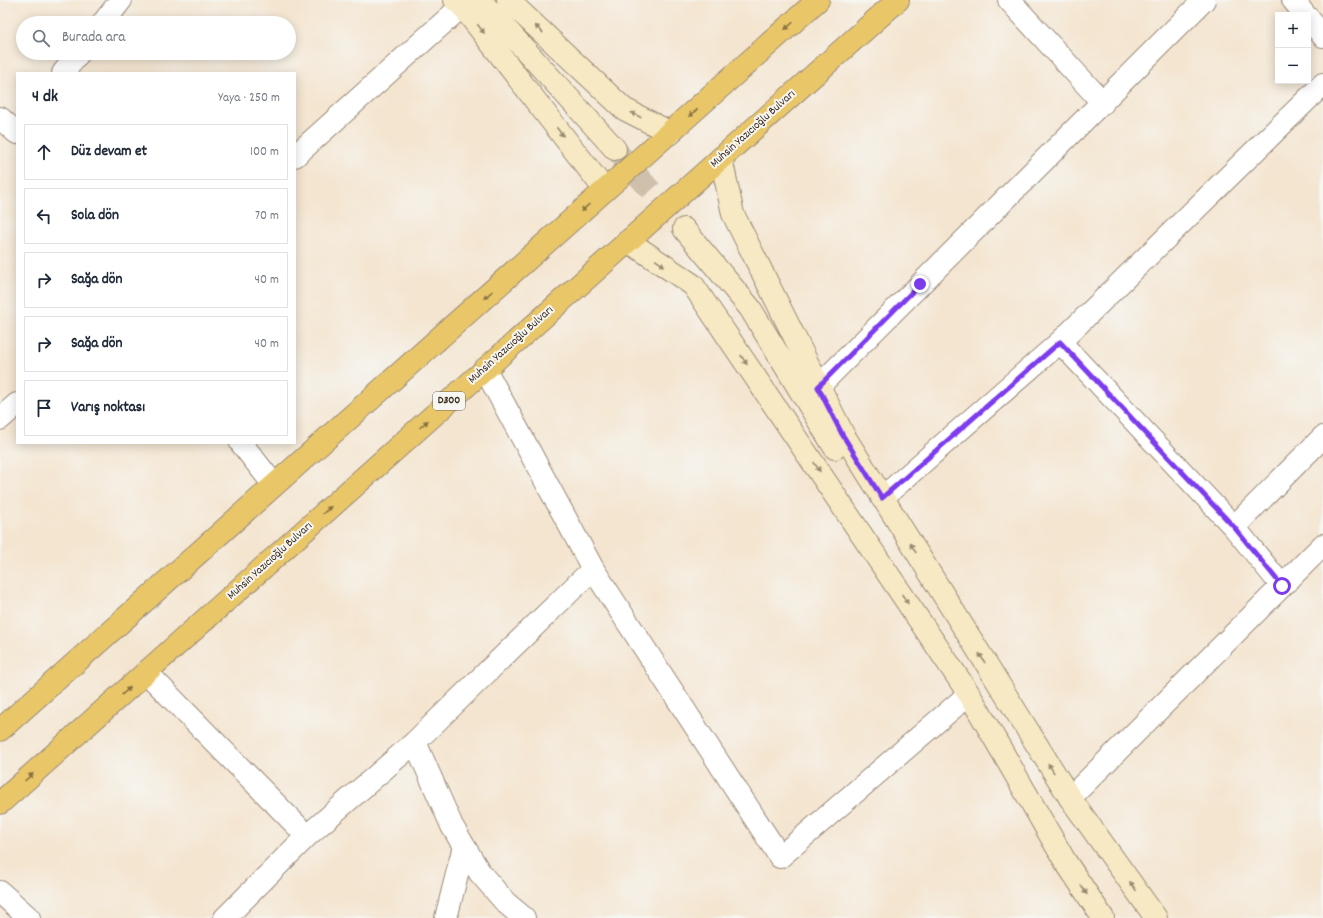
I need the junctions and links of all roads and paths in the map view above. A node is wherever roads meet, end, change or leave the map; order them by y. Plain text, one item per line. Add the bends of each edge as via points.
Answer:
1 (121, 0) edge
2 (508, 0) edge
3 (818, 0) edge
4 (898, 0) edge
5 (1009, 0) edge
6 (1204, 0) edge
7 (1293, 0) edge
8 (466, 2) edge
9 (1303, 12) edge
10 (108, 16) edge
11 (1311, 22) edge
12 (1323, 36) edge
13 (73, 60) edge
14 (64, 72) edge
15 (1323, 84) edge
16 (1103, 103) junction
17 (0, 118) edge
18 (16, 131) edge
19 (671, 133) junction
20 (615, 149) tunnel mouth
21 (296, 155) edge
22 (721, 158) junction
23 (605, 190) junction
24 (684, 229) tunnel mouth
25 (628, 241) junction
26 (1060, 342) junction
27 (485, 369) junction
28 (818, 387) junction
29 (16, 405) edge
30 (0, 419) edge
31 (1323, 437) edge
32 (243, 444) edge
33 (274, 485) junction
34 (882, 498) junction
35 (1234, 527) junction
36 (1323, 545) edge
37 (593, 569) junction
38 (1282, 586) junction
39 (146, 672) junction
40 (969, 694) junction
41 (0, 730) edge
42 (415, 742) junction
43 (1070, 798) junction
44 (0, 803) edge
45 (307, 836) junction
46 (464, 846) junction
47 (0, 892) edge
48 (29, 918) edge
49 (225, 918) edge
50 (446, 918) edge
51 (524, 918) edge
52 (1103, 918) edge
53 (1156, 918) edge

1 - 10 street
19 -> 2 main road via 624,109
3 -> 19 highway
4 - 22 highway, Muhsin Yazıcıoğlu Bulvarı / D300
5 - 16 street
6 - 16 street
7 - 9 street
8 - 20 main road
8 - 21 street
8 -> 23 main road
11 - 12 street
13 - 14 street
15 - 26 street
16 - 28 street
17 - 18 street
19 - 23 highway
22 - 25 highway, Muhsin Yazıcıoğlu Bulvarı / D300
22 - 28 main road via 733,214
23 -> 33 highway
24 - 34 main road via 750,308 836,450
25 - 27 highway, Muhsin Yazıcıoğlu Bulvarı / D300
25 -> 40 main road via 693,285
26 - 34 street
26 - 35 street
27 - 37 street
39 -> 27 highway, Muhsin Yazıcıoğlu Bulvarı / D300
28 - 34 main road via 842,434
29 - 30 street
31 - 35 street
32 - 33 street
33 - 41 highway
43 -> 34 main road
35 - 38 street
36 - 38 street
37 - 40 street via 780,857
37 - 42 street
38 - 43 street
44 -> 39 highway, Muhsin Yazıcıoğlu Bulvarı / D300
39 - 45 street
40 -> 52 main road via 1065,861
42 - 45 street
42 - 46 street via 452,826
53 -> 43 main road
45 - 49 street
46 - 50 street
46 - 51 street via 480,873
47 - 48 street

